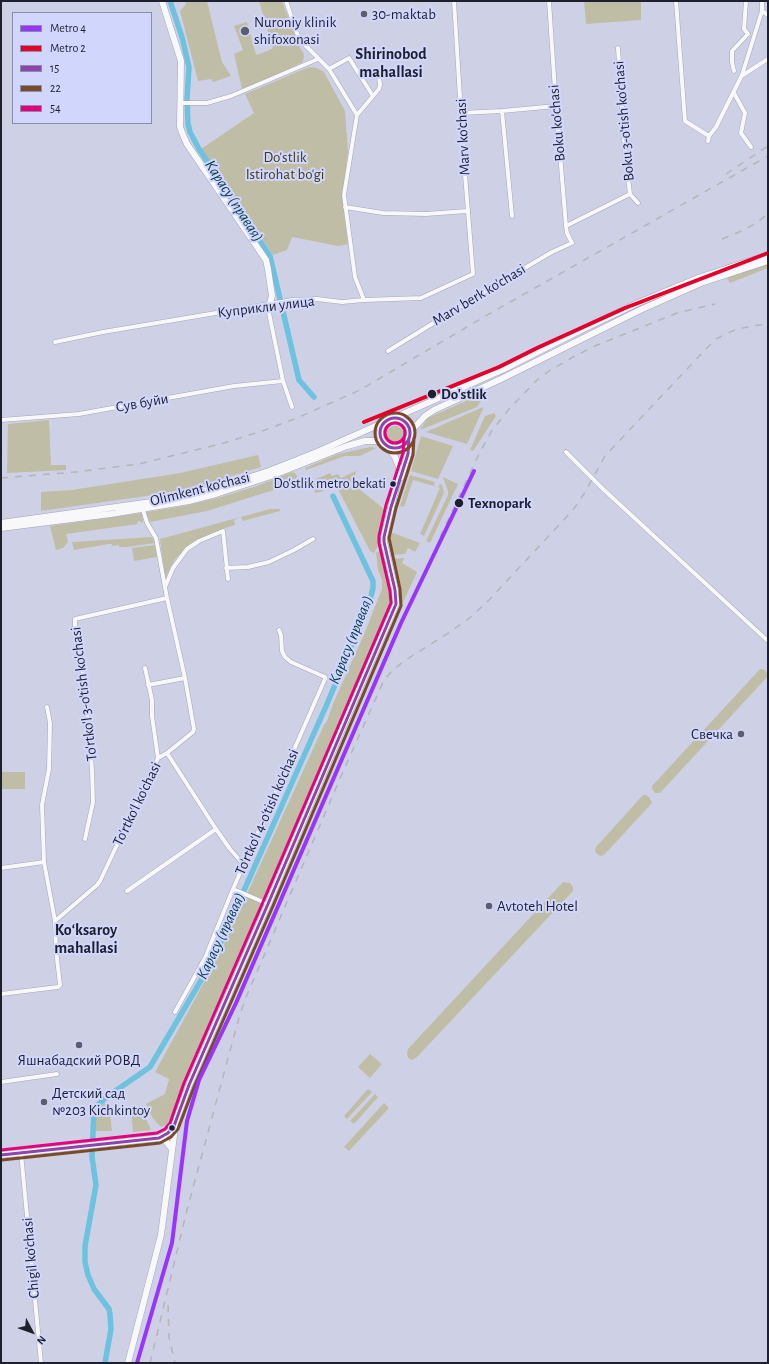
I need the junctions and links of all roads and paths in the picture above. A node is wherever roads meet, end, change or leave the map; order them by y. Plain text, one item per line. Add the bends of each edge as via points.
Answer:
1 (162, 1) edge
2 (286, 1) edge
3 (454, 1) edge
4 (549, 1) edge
5 (676, 1) edge
6 (746, 1) edge
7 (762, 1) edge
8 (762, 11) junction
9 (768, 16) edge
10 (618, 48) dead end
11 (318, 59) junction
12 (768, 60) edge
13 (329, 69) junction
14 (734, 71) dead end
15 (742, 75) junction
16 (379, 76) dead end
17 (734, 93) junction
18 (373, 96) junction
19 (182, 103) junction
20 (556, 106) junction
21 (502, 111) junction
22 (461, 113) junction
23 (357, 115) junction
24 (709, 136) junction
25 (708, 141) dead end
26 (751, 146) dead end
27 (630, 194) junction
28 (638, 203) dead end
29 (345, 207) junction
30 (467, 211) junction
31 (512, 216) dead end
32 (566, 226) junction
33 (572, 243) joint
34 (768, 255) edge
35 (768, 261) edge
36 (473, 274) joint
37 (364, 300) junction
38 (273, 303) junction
39 (55, 342) dead end
40 (388, 351) dead end
41 (283, 381) junction
42 (292, 407) dead end
43 (426, 416) junction
44 (1, 420) edge
45 (390, 420) junction
46 (409, 438) junction
47 (386, 445) junction
48 (566, 452) dead end
49 (408, 454) junction
50 (391, 507) junction
51 (143, 510) junction
52 (1, 523) edge
53 (1, 528) edge
54 (313, 539) dead end
55 (226, 568) junction
56 (228, 579) dead end
57 (165, 588) junction
58 (167, 598) junction
59 (279, 630) dead end
60 (768, 641) edge
61 (145, 668) dead end
62 (184, 678) junction
63 (148, 685) junction
64 (47, 706) dead end
65 (167, 753) junction
66 (158, 758) junction
67 (216, 829) junction
68 (85, 839) dead end
69 (44, 862) junction
70 (244, 865) junction
71 (1, 868) edge
72 (233, 889) junction
73 (128, 891) dead end
74 (268, 904) junction
75 (55, 921) junction
76 (1, 994) edge
77 (175, 1012) dead end
78 (57, 1074) dead end
79 (1, 1082) edge
80 (175, 1123) junction
81 (159, 1138) junction
82 (172, 1148) junction
83 (21, 1153) junction
84 (1, 1155) edge
85 (41, 1363) edge
86 (128, 1363) edge

1 - 19 main road via 181,61
2 - 11 street via 299,39
3 - 22 street, Marv ko'chasi
4 - 20 street, Boku ko'chasi
5 - 24 street via 685,121
6 - 14 street via 744,29 748,34 732,52
7 - 8 street
8 - 9 street
8 - 15 street
10 - 27 street, Boku 3-o'tish ko'chasi
11 - 13 street
11 - 19 street via 232,96 207,103
12 - 15 street
13 - 18 street via 349,58
13 - 23 street
15 - 17 street
16 - 18 street via 380,86
17 - 24 street
17 - 26 street via 745,113 741,133
18 - 23 street
19 - 38 main road via 180,127 184,140 266,260
20 - 21 street
20 - 32 street, Boku ko'chasi
21 - 22 street
21 - 31 street
22 - 30 street, Marv ko'chasi
23 - 29 street via 344,195
24 - 25 street
27 - 28 street, Boku 3-o'tish ko'chasi
27 - 32 street, Boku 3-o'tish ko'chasi
29 - 30 street via 383,213 426,214
29 - 37 street via 355,277
30 - 36 street, Marv ko'chasi
32 - 33 street, Boku ko'chasi
33 - 40 street, Marv berk ko'chasi via 552,252
34 - 45 main road, Olimkent ko'chasi via 698,278 638,303 502,370
35 - 43 main road via 701,283 640,310
36 - 37 street, Куприкли улица via 421,298
37 - 38 street, Куприкли улица via 342,302 317,299
38 - 39 street, Куприкли улица
38 - 41 street via 269,313
41 - 42 street
41 - 44 street, Сув буйи via 234,386 79,414
43 - 46 main road via 415,426
43 - 49 main road via 416,431
45 - 46 main road via 404,422 409,428
45 - 47 main road via 381,431
45 - 52 main road, Olimkent ko'chasi via 269,471 187,496
46 - 47 main road via 406,444 400,447
46 - 49 main road
47 - 50 main road via 395,457 399,469
47 - 51 main road, Olimkent ko'chasi via 375,441 355,443 240,487
48 - 60 street
49 - 50 main road
50 - 74 main road via 384,542 396,604
51 - 53 main road, Olimkent ko'chasi
51 - 57 street, To'rtko'l ko'chasi via 156,538
54 - 55 street via 269,562 248,567
55 - 56 street
55 - 57 street via 223,531 187,549 173,568
57 - 58 street, To'rtko'l ko'chasi
58 - 62 street, To'rtko'l ko'chasi
58 - 68 street, To'rtko'l 3-o'tish ko'chasi via 75,619 92,770 93,802
59 - 70 street, To'rtko'l 4-o'tish ko'chasi via 282,651 288,660 325,678
61 - 63 street
62 - 63 street
62 - 65 street, To'rtko'l ko'chasi via 193,732
63 - 66 street
64 - 69 street via 50,723 49,769 42,805
65 - 66 street, To'rtko'l ko'chasi
65 - 67 street
66 - 75 street, To'rtko'l ko'chasi via 100,881
67 - 70 street
67 - 73 street
69 - 71 street
69 - 75 street
70 - 72 street, To'rtko'l 4-o'tish ko'chasi
72 - 74 street
72 - 77 street, To'rtko'l 4-o'tish ko'chasi via 205,958
74 - 80 main road
75 - 76 street via 60,985
78 - 79 street
80 - 81 main road via 168,1133
80 - 82 main road
81 - 82 main road via 165,1140
81 - 83 main road
82 - 86 main road via 161,1235
83 - 84 main road
83 - 85 street, Chigil ko'chasi

